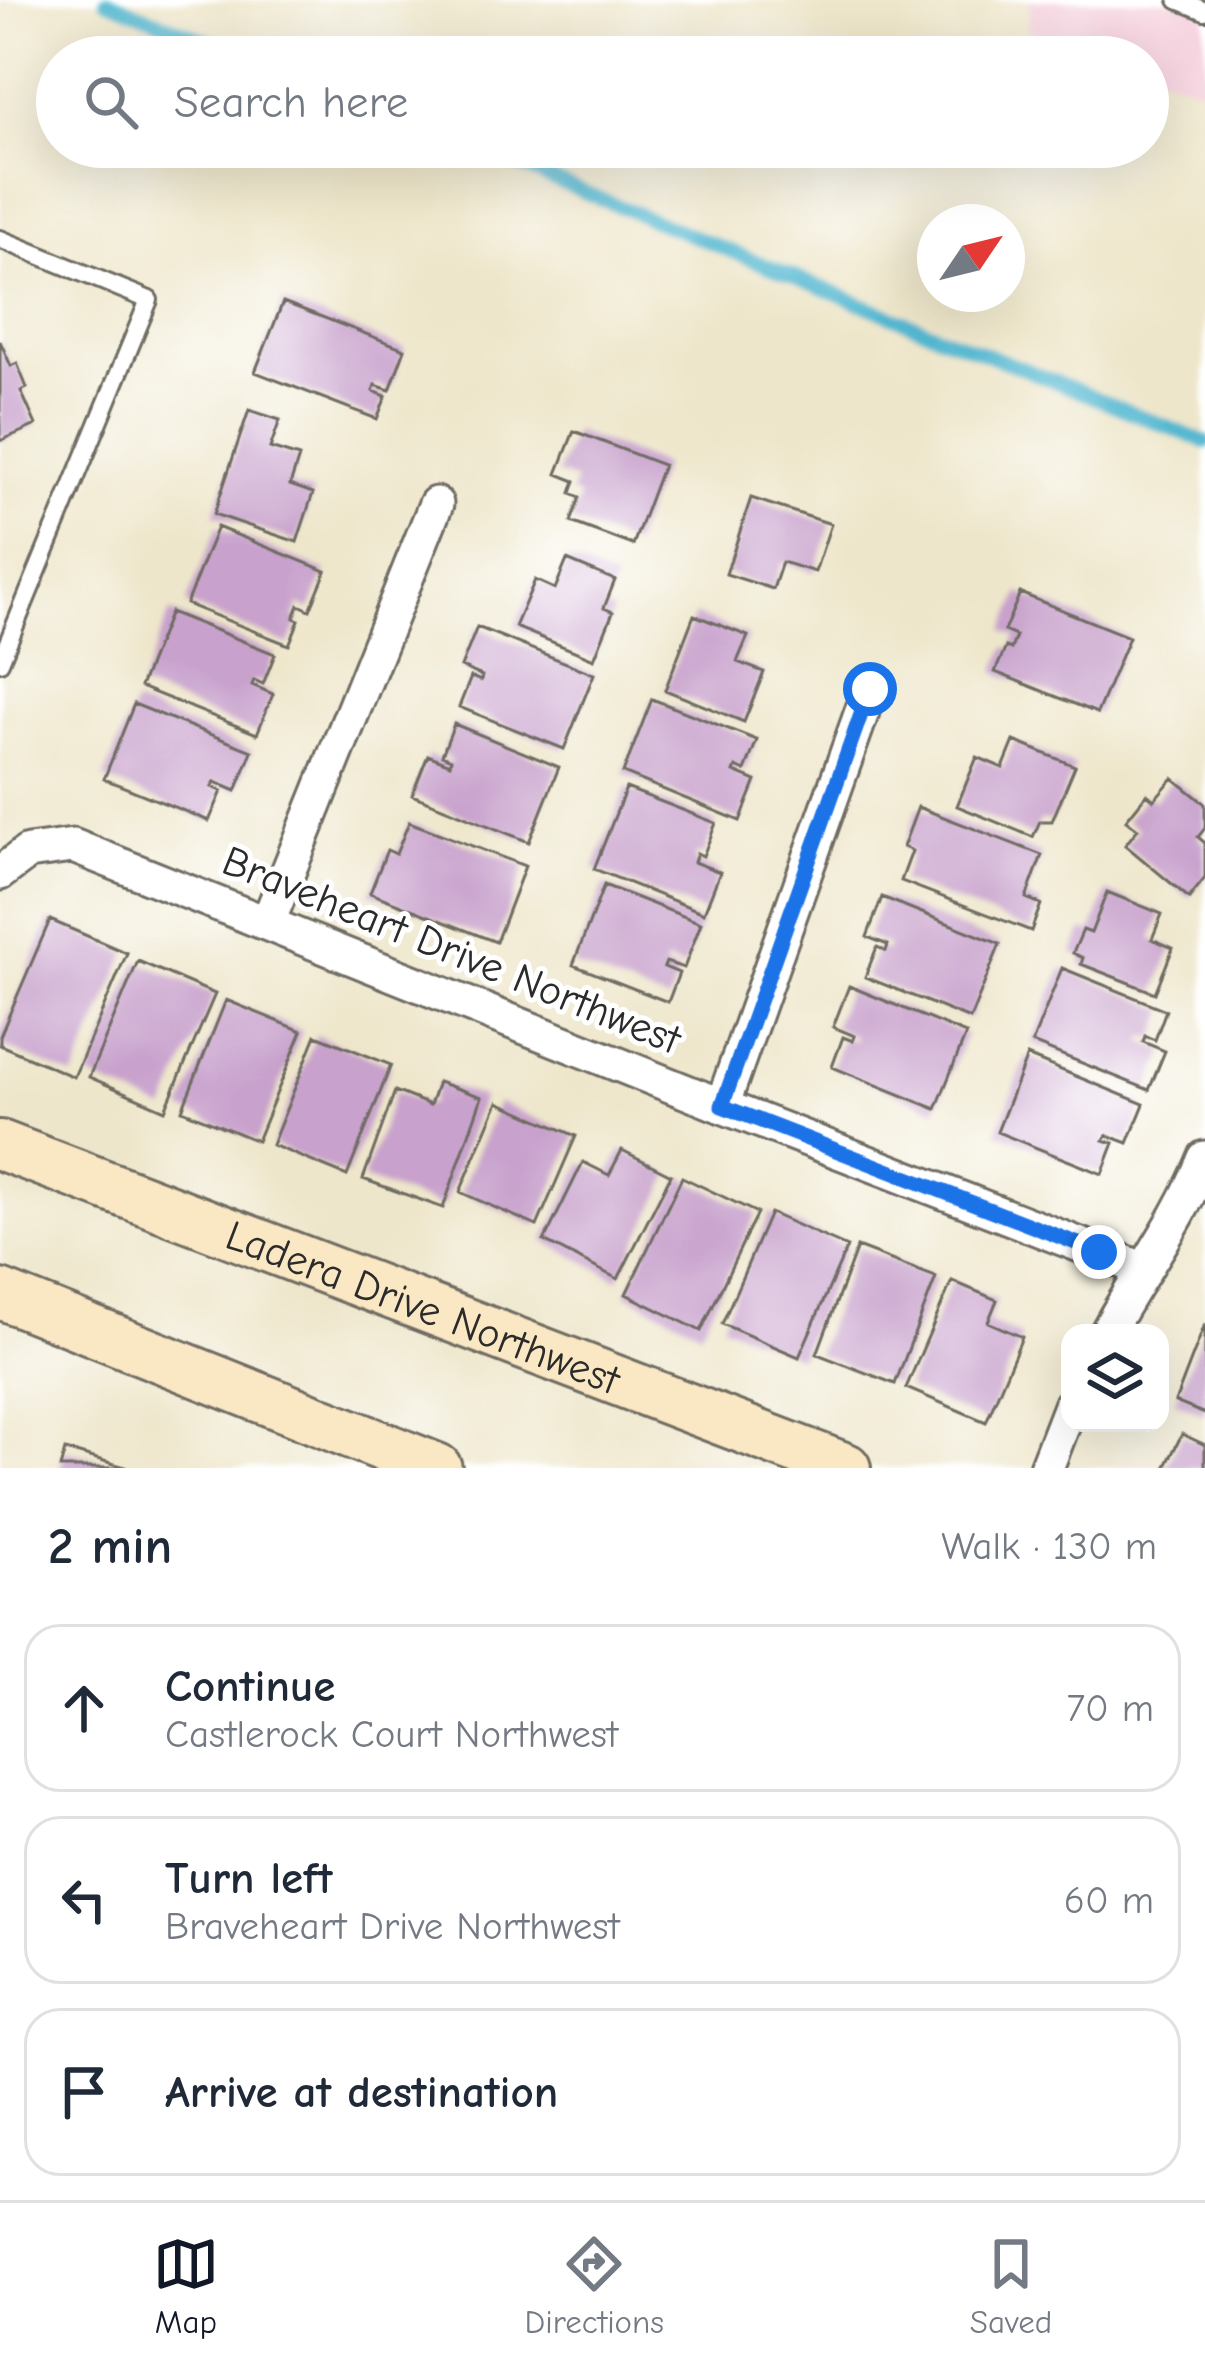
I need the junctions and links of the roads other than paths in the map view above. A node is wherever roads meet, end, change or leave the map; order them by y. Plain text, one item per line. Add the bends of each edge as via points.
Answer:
1 (1178, 0) edge
2 (1205, 11) edge
3 (0, 239) edge
4 (436, 504) dead end
5 (0, 662) edge
6 (870, 689) dead end
7 (0, 873) edge
8 (268, 922) junction
9 (722, 1106) junction
10 (0, 1145) edge
11 (1205, 1158) edge
12 (1142, 1269) junction
13 (0, 1294) edge
14 (1112, 1324) edge
15 (1061, 1429) edge
16 (436, 1468) edge
17 (846, 1468) edge
18 (1046, 1468) edge

1 - 2 lane
3 - 5 lane via 149,300
4 - 8 street
6 - 9 street
7 - 8 street, Braveheart Drive Northwest via 28,852 73,846
8 - 9 street, Braveheart Drive Northwest
9 - 12 street, Braveheart Drive Northwest
10 - 17 main road, Ladera Drive Northwest
11 - 12 street
12 - 14 street
13 - 16 main road
15 - 18 street

